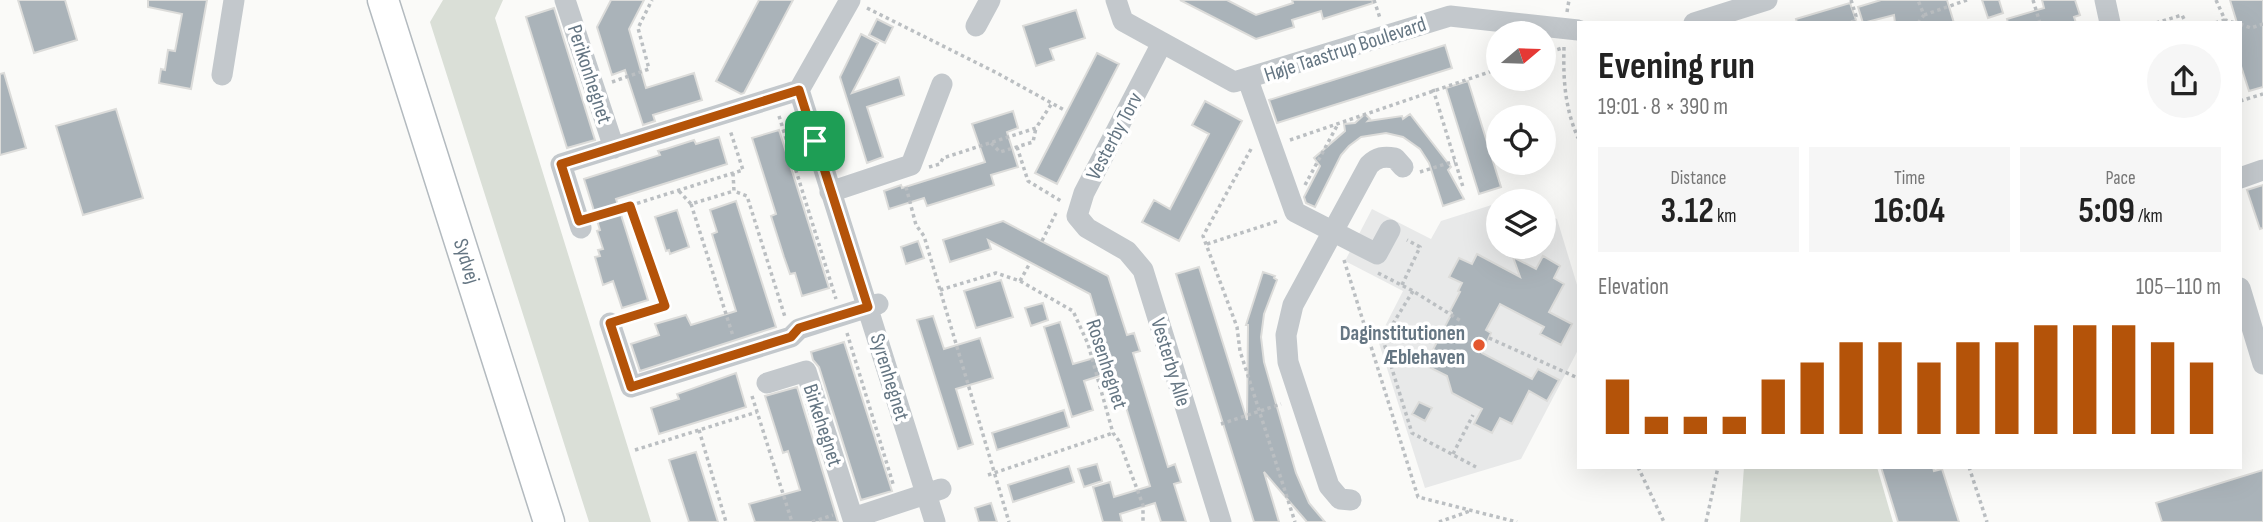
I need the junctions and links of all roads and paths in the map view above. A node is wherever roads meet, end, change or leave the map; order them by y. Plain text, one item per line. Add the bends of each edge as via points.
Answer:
1 (234, 0) edge
2 (383, 0) edge
3 (565, 0) edge
4 (652, 0) edge
5 (990, 0) edge
6 (1116, 0) edge
7 (1569, 0) edge
8 (1768, 0) edge
9 (1851, 0) edge
10 (1919, 0) edge
11 (1967, 0) edge
12 (2033, 0) edge
13 (2105, 0) edge
14 (2216, 0) edge
15 (853, 1) edge
16 (1924, 15) junction
17 (2225, 20) junction
18 (1700, 21) edge
19 (1854, 21) edge
20 (1920, 21) edge
21 (2039, 21) edge
22 (2110, 21) edge
23 (2162, 21) edge
24 (2185, 21) edge
25 (2222, 21) edge
26 (2229, 21) edge
27 (2263, 24) edge
28 (2242, 25) edge
29 (976, 26) dead end
30 (1569, 36) edge
31 (1162, 43) junction
32 (1486, 73) edge
33 (222, 75) dead end
34 (1248, 80) junction
35 (942, 84) dead end
36 (594, 89) junction
37 (1433, 89) junction
38 (799, 90) junction
39 (2263, 94) edge
40 (2242, 100) edge
41 (1052, 103) junction
42 (1066, 111) dead end
43 (724, 114) junction
44 (1036, 128) junction
45 (1577, 136) edge
46 (991, 143) junction
47 (1262, 145) junction
48 (1017, 147) junction
49 (614, 148) junction
50 (1455, 161) junction
51 (906, 167) junction
52 (1403, 167) joint
53 (2263, 170) edge
54 (733, 173) junction
55 (2242, 177) edge
56 (1463, 187) dead end
57 (680, 191) junction
58 (734, 191) junction
59 (830, 191) junction
60 (1062, 202) dead end
61 (630, 206) junction
62 (1056, 213) dead end
63 (580, 225) joint
64 (1087, 228) joint
65 (1391, 230) joint
66 (1331, 232) junction
67 (1042, 241) dead end
68 (1342, 254) dead end
69 (1030, 263) dead end
70 (1020, 281) junction
71 (938, 283) junction
72 (1402, 285) dead end
73 (930, 286) dead end
74 (940, 290) junction
75 (1413, 291) dead end
76 (2242, 295) edge
77 (873, 305) junction
78 (610, 323) joint
79 (791, 337) junction
80 (1489, 338) dead end
81 (2263, 364) edge
82 (1577, 377) edge
83 (767, 383) dead end
84 (1300, 398) junction
85 (757, 412) dead end
86 (1258, 412) junction
87 (1473, 415) dead end
88 (1221, 424) dead end
89 (699, 430) junction
90 (1113, 433) junction
91 (635, 450) dead end
92 (1453, 454) junction
93 (1476, 467) dead end
94 (1639, 469) edge
95 (1718, 469) edge
96 (1970, 469) edge
97 (994, 472) junction
98 (988, 475) dead end
99 (934, 492) junction
100 (1351, 500) dead end
101 (1471, 510) junction
102 (853, 520) edge
103 (549, 522) edge
104 (726, 522) edge
105 (935, 522) edge
106 (1010, 522) edge
107 (1143, 522) edge
108 (1221, 522) edge
109 (1293, 522) edge
110 (1439, 522) edge
111 (1517, 522) edge
112 (1664, 522) edge
113 (1706, 522) edge
114 (1987, 522) edge

1 - 33 street
2 - 103 main road, Sydvej
3 - 36 street, Perikonhegnet
4 - 36 path via 638,28 649,69
5 - 29 street
6 - 31 street via 1123,21
7 - 30 path
8 - 18 street
9 - 19 path
10 - 16 path
11 - 16 path
12 - 21 path
13 - 22 street
14 - 17 path
15 - 38 street
15 - 41 path
16 - 20 path
17 - 25 path
17 - 26 path
23 - 24 path via 2182,15
27 - 28 path via 2251,28
30 - 34 street, Høje Taastrup Boulevard via 1450,16
30 - 45 path via 1563,83
31 - 34 street, Høje Taastrup Boulevard via 1234,82
31 - 64 street, Vesterby Torv via 1084,193 1077,216
32 - 37 path
34 - 47 street
35 - 51 street
36 - 49 street, Perikonhegnet
37 - 47 path
37 - 50 path
38 - 43 street
38 - 59 street, Syrenhegnet
39 - 40 path
41 - 42 path
41 - 44 path
43 - 49 street
43 - 54 path via 743,170
44 - 46 path
44 - 48 path via 1033,142
46 - 48 path via 1000,152
46 - 51 path via 943,158 940,164 918,170
47 - 66 street via 1295,212
47 - 86 path via 1203,236 1237,327
48 - 60 path via 1028,181
49 - 63 street via 561,164
50 - 52 path via 1416,174
50 - 56 path
51 - 59 street
51 - 71 path via 916,225 924,236
52 - 66 street via 1395,158 1375,159
53 - 55 street
54 - 57 path
54 - 58 path
57 - 58 path via 691,204
57 - 61 path
58 - 79 path via 747,196
59 - 77 street, Syrenhegnet
61 - 63 path
61 - 78 path via 665,306
62 - 67 path
64 - 108 street, Vesterby Alle via 1127,251 1143,270
65 - 66 street via 1377,254
65 - 72 path via 1420,247
66 - 84 street via 1293,305 1286,335 1288,362
68 - 101 path via 1418,497
69 - 70 path
70 - 74 path, Rosenhegnet via 996,273
70 - 90 path, Rosenhegnet via 1073,312 1088,344
71 - 73 path
71 - 74 path
74 - 97 path
75 - 92 path via 1383,340 1412,433
76 - 81 street
77 - 79 street via 799,328
77 - 99 street, Syrenhegnet
78 - 79 street via 631,387
80 - 82 path
83 - 102 street, Birkehegnet via 806,371
84 - 86 path
84 - 100 street via 1329,486 1340,499
85 - 89 path
86 - 88 path
86 - 109 path
87 - 92 path
89 - 91 path
89 - 104 path
90 - 97 path
90 - 107 path, Rosenhegnet via 1143,505
92 - 93 path
94 - 112 path
95 - 113 path
96 - 114 path
97 - 98 path
97 - 106 path
99 - 102 street, Birkehegnet
99 - 105 street, Syrenhegnet
101 - 110 path
101 - 111 path

